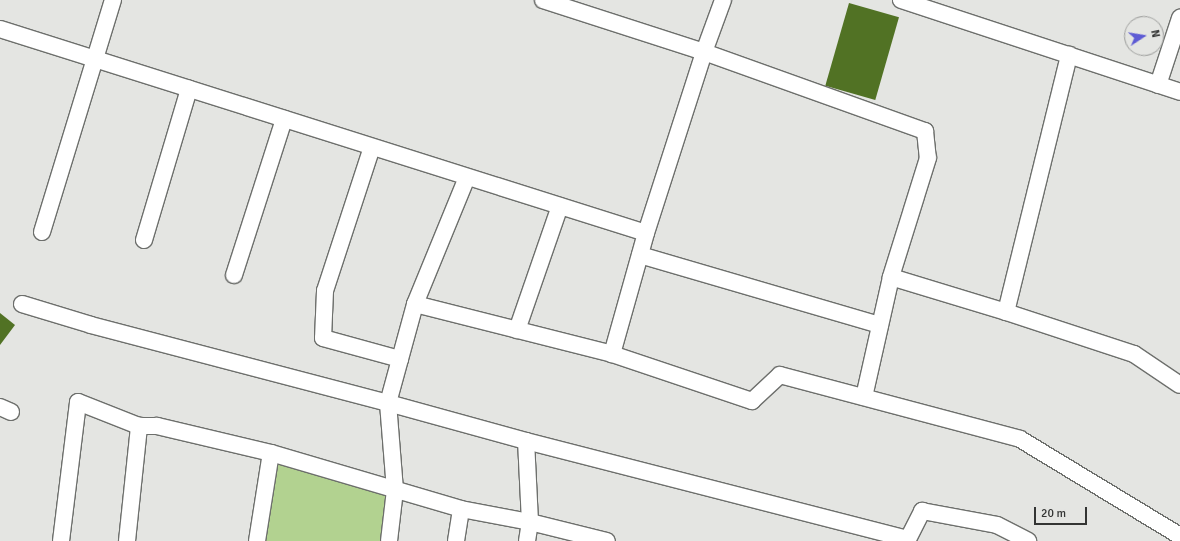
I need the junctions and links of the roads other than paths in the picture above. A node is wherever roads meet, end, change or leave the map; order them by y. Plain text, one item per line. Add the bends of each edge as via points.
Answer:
1 (113, 0) edge
2 (543, 0) edge
3 (723, 0) edge
4 (901, 0) edge
5 (1180, 18) edge
6 (0, 30) edge
7 (704, 52) junction
8 (1069, 55) junction
9 (95, 60) junction
10 (1158, 84) junction
11 (189, 89) junction
12 (1180, 92) edge
13 (284, 119) junction
14 (372, 147) junction
15 (467, 177) junction
16 (560, 206) junction
17 (42, 232) dead end
18 (646, 233) junction
19 (144, 240) dead end
20 (640, 255) junction
21 (234, 275) dead end
22 (891, 277) junction
23 (22, 304) dead end
24 (415, 304) junction
25 (1006, 312) junction
26 (880, 325) junction
27 (517, 330) junction
28 (612, 354) junction
29 (400, 359) junction
30 (1180, 385) edge
31 (864, 397) junction
32 (388, 403) junction
33 (139, 426) junction
34 (526, 441) junction
35 (271, 453) junction
36 (395, 490) junction
37 (461, 509) junction
38 (530, 522) junction
39 (1180, 536) edge
40 (590, 539) edge
41 (907, 540) edge
42 (61, 541) edge
43 (127, 541) edge
44 (258, 541) edge
45 (389, 541) edge
46 (456, 541) edge
47 (527, 541) edge
48 (607, 541) edge
49 (1028, 541) edge

1 - 9 street
2 - 7 street
3 - 7 street
4 - 8 street
5 - 10 street
6 - 9 street
7 - 18 street
7 - 22 street via 925,131 928,158
8 - 10 street
8 - 25 street
9 - 11 street
9 - 17 street
10 - 12 street
11 - 13 street
11 - 19 street
13 - 14 street
13 - 21 street
14 - 15 street
14 - 29 street via 325,291 323,338
15 - 16 street
15 - 24 street
16 - 18 street
16 - 27 street
18 - 20 street
20 - 26 street
20 - 28 street
22 - 25 street
22 - 26 street
23 - 32 street via 90,325
24 - 27 street
24 - 29 street
25 - 30 street via 1134,354
26 - 31 street
27 - 28 street
28 - 31 street via 752,401 780,375
29 - 32 street
31 - 39 street via 1020,438
32 - 34 street
32 - 36 street
33 - 35 street via 157,426
33 - 42 street via 78,402
33 - 43 street
34 - 38 street
34 - 41 street
35 - 36 street
35 - 44 street
36 - 37 street
36 - 45 street
37 - 38 street
37 - 46 street
38 - 40 street
38 - 47 street
40 - 48 street
41 - 49 street via 922,511 997,525

